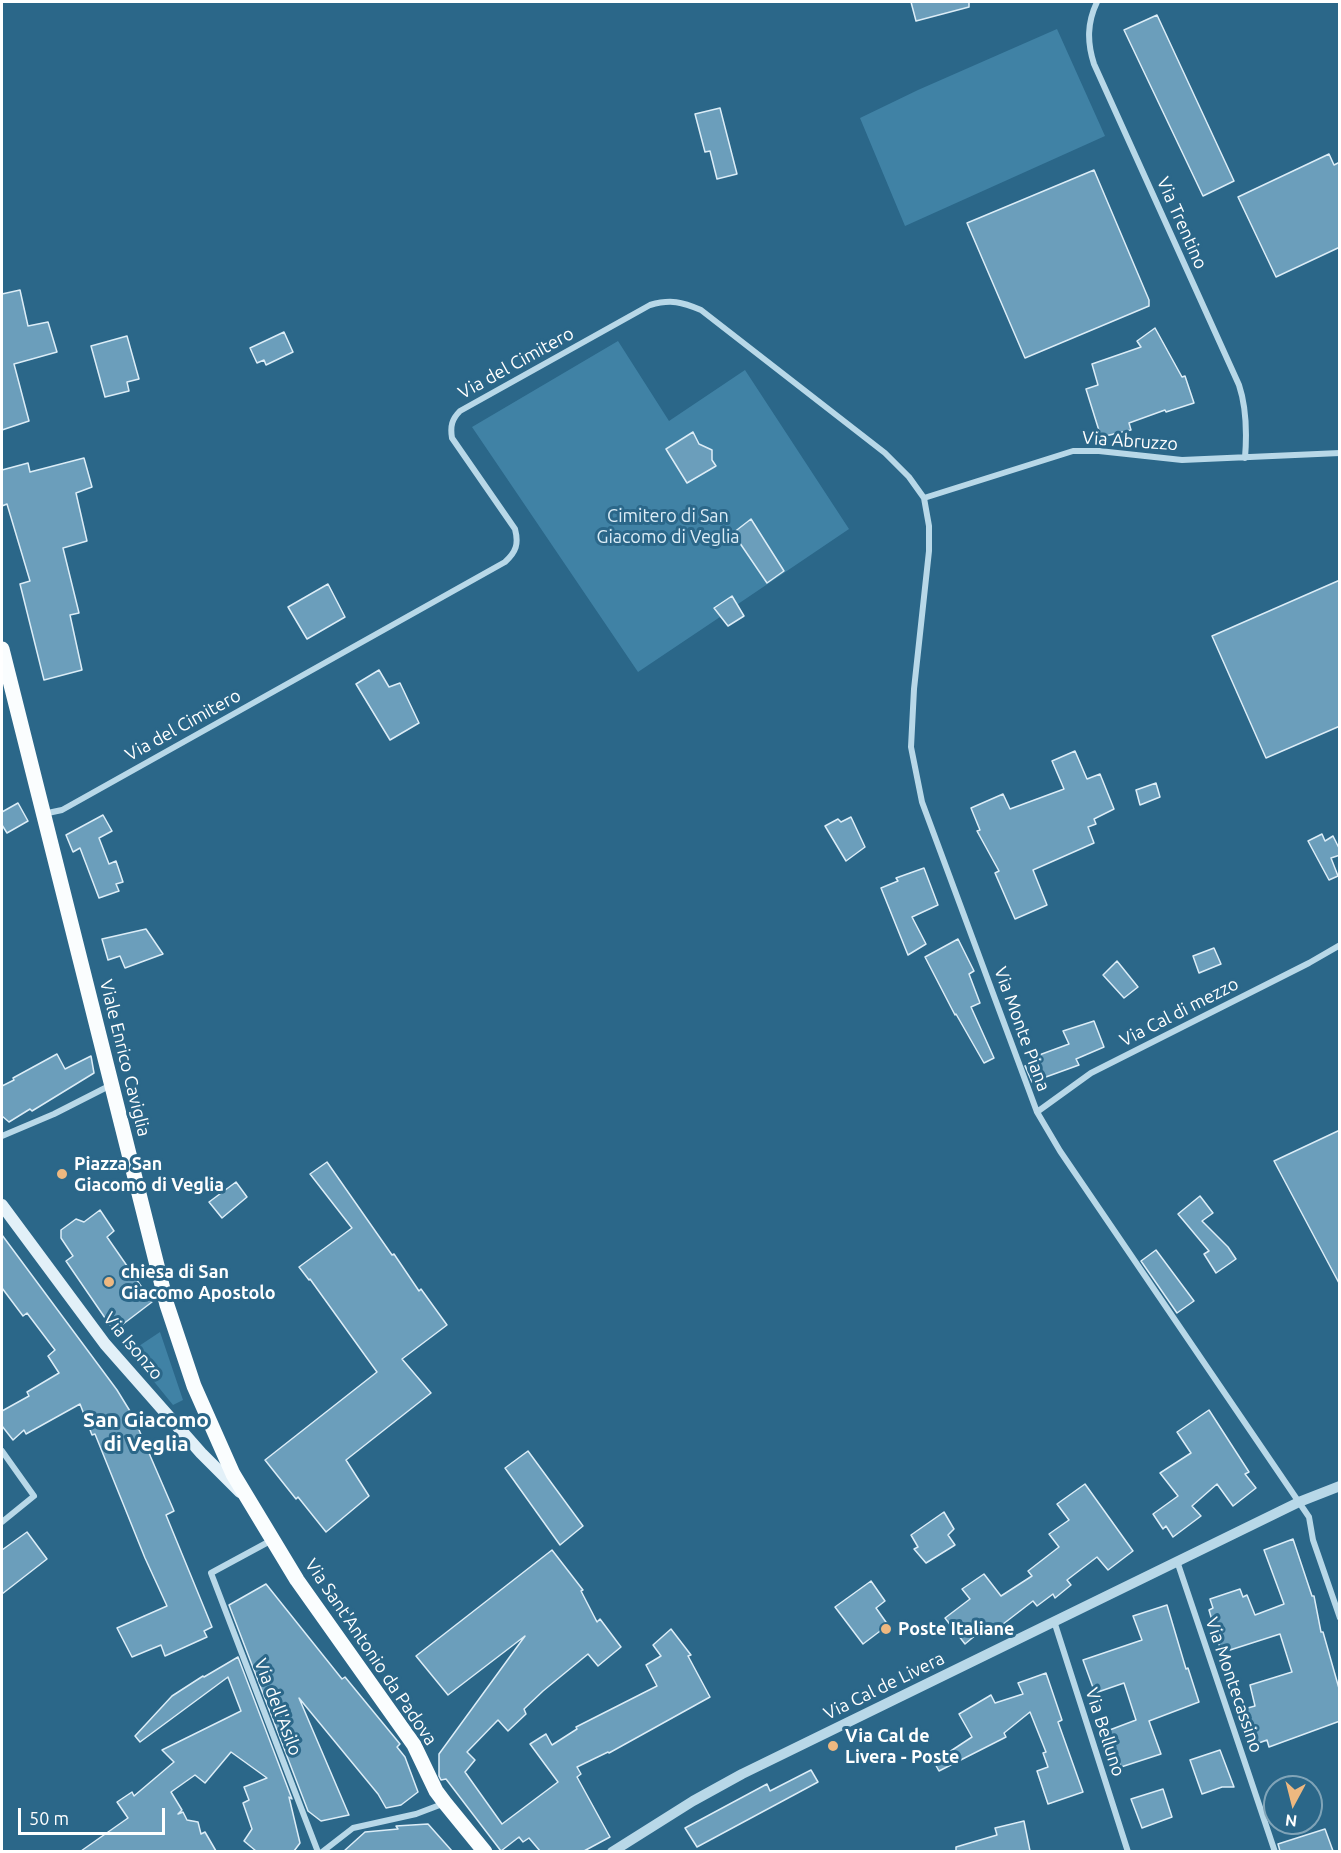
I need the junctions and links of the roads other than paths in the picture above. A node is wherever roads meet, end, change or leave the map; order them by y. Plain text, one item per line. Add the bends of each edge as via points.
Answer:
1 (1097, 2) edge
2 (1340, 453) edge
3 (1245, 458) junction
4 (924, 498) junction
5 (2, 649) edge
6 (6, 691) edge
7 (43, 814) junction
8 (1340, 945) edge
9 (112, 1085) junction
10 (1037, 1112) junction
11 (2, 1136) edge
12 (2, 1205) edge
13 (2, 1451) edge
14 (1340, 1486) edge
15 (248, 1500) junction
16 (1299, 1502) junction
17 (2, 1522) edge
18 (272, 1540) junction
19 (1177, 1561) junction
20 (1340, 1618) edge
21 (1054, 1621) junction
22 (445, 1803) junction
23 (320, 1851) edge
24 (485, 1851) edge
25 (612, 1851) edge
26 (1128, 1851) edge
27 (1275, 1851) edge

1 - 3 street, Via Trentino via 1090,19 1089,49 1239,385 1247,429
2 - 3 street, Via Abruzzo
3 - 4 street, Via Abruzzo via 1175,460 1074,451
4 - 7 street, Via del Cimitero via 885,453 701,310 666,301 650,305 453,418 452,438 515,529 518,541 514,554 505,562 62,810
4 - 10 street, Via Monte Piana via 929,551 911,747 922,802
5 - 6 main road, Viale Enrico Caviglia
6 - 7 main road, Viale Enrico Caviglia
7 - 9 main road, Viale Enrico Caviglia
8 - 10 street, Via Cal di mezzo via 1091,1073
9 - 11 street
9 - 15 main road, Viale Enrico Caviglia via 178,1340 221,1451
10 - 16 street, Via Monte Piana
12 - 15 main road, Via Isonzo via 105,1344
13 - 17 street via 34,1496
14 - 16 street, Via Cal de Livera
15 - 18 main road, Via Sant'Antonio da Padova
16 - 19 street, Via Cal de Livera
16 - 20 street, Via Monte Piana via 1309,1517
18 - 22 main road, Via Sant'Antonio da Padova via 410,1739
18 - 23 street, Via dell'Asilo via 211,1573
19 - 21 street, Via Cal de Livera
19 - 27 street, Via Montecassino
21 - 25 street, Via Cal de Livera via 742,1774
21 - 26 street, Via Belluno
22 - 23 street via 416,1814 353,1828
22 - 24 main road, Via Sant'Antonio da Padova

